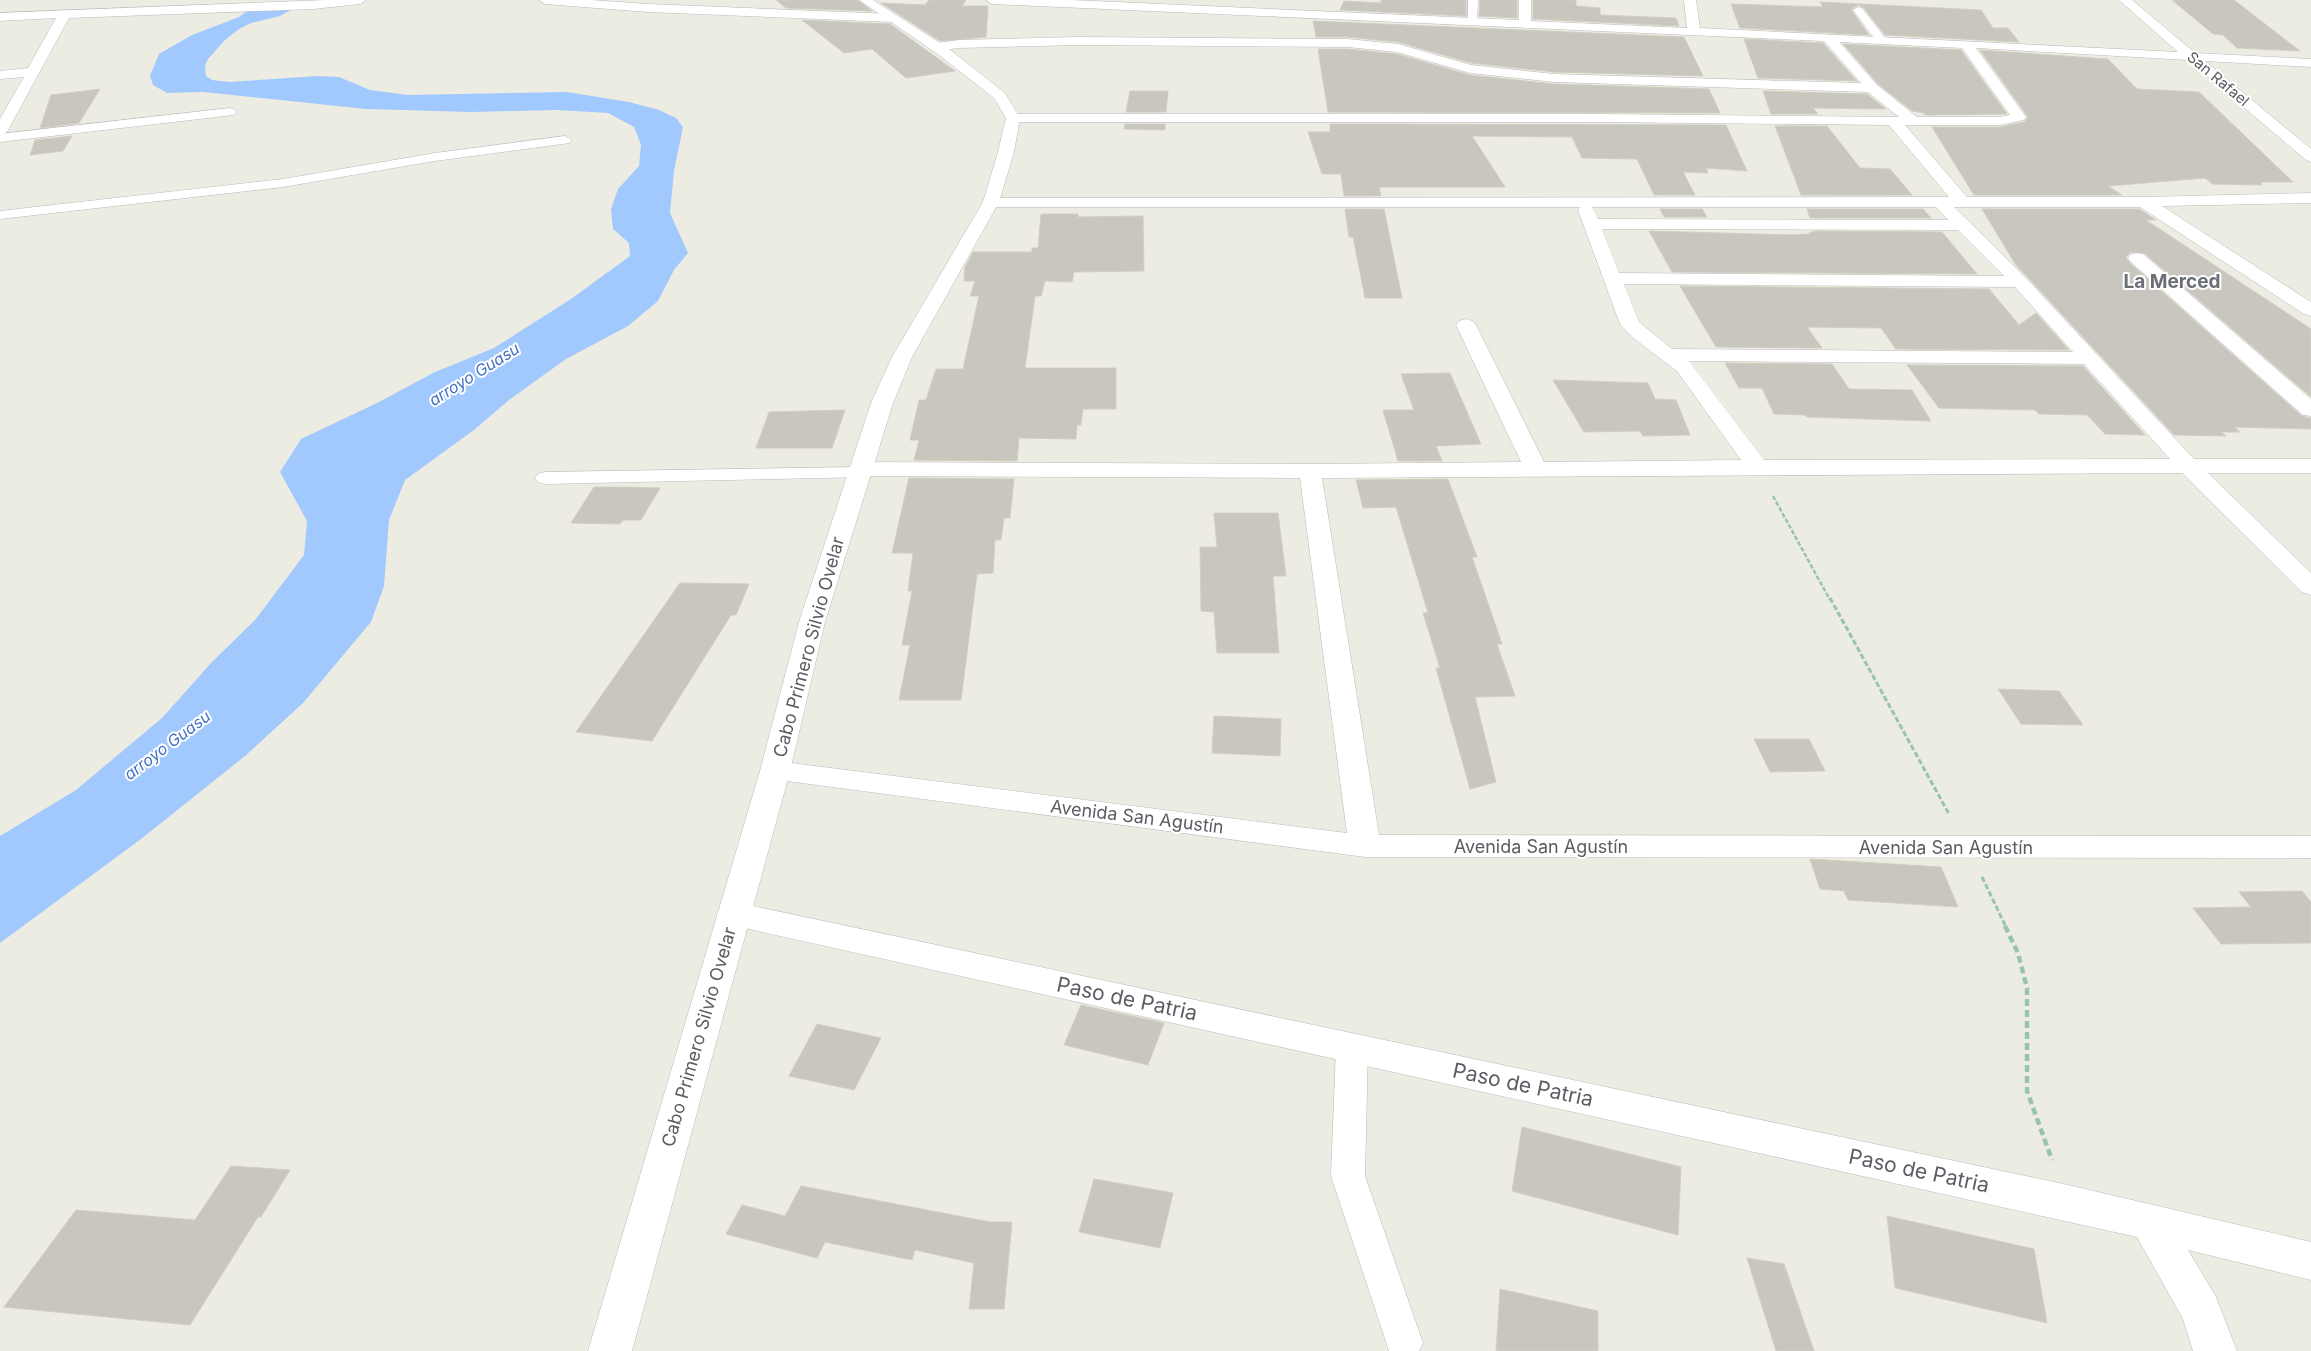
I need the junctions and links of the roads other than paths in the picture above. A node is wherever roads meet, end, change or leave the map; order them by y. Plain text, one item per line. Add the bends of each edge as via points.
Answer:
1 (360, 0) edge
2 (545, 0) edge
3 (622, 0) edge
4 (865, 0) edge
5 (992, 0) edge
6 (1473, 0) edge
7 (1525, 0) edge
8 (1690, 0) edge
9 (2125, 0) edge
10 (1029, 1) edge
11 (608, 5) junction
12 (1858, 10) dead end
13 (65, 14) junction
14 (0, 17) edge
15 (893, 18) junction
16 (1473, 22) junction
17 (1525, 24) junction
18 (1694, 32) junction
19 (1828, 38) junction
20 (1881, 40) junction
21 (1966, 44) junction
22 (936, 47) junction
23 (2192, 57) junction
24 (2311, 63) edge
25 (33, 72) junction
26 (0, 75) edge
27 (1872, 88) junction
28 (230, 112) dead end
29 (1013, 118) junction
30 (1913, 121) junction
31 (1893, 122) junction
32 (0, 132) edge
33 (0, 138) edge
34 (565, 140) dead end
35 (2311, 157) edge
36 (2311, 198) edge
37 (991, 202) junction
38 (1583, 202) junction
39 (1940, 202) junction
40 (1962, 202) junction
41 (2144, 202) junction
42 (0, 215) edge
43 (1592, 224) junction
44 (1964, 225) junction
45 (2137, 258) dead end
46 (1613, 278) junction
47 (2020, 282) junction
48 (2311, 310) edge
49 (1466, 325) dead end
50 (1667, 355) junction
51 (2088, 358) junction
52 (2311, 410) edge
53 (2188, 466) junction
54 (2311, 466) edge
55 (1757, 467) junction
56 (1536, 469) junction
57 (860, 471) junction
58 (1310, 471) junction
59 (545, 478) dead end
60 (2311, 587) edge
61 (775, 771) junction
62 (1365, 846) junction
63 (2311, 848) edge
64 (734, 914) junction
65 (1352, 1048) junction
66 (2150, 1223) junction
67 (2311, 1261) edge
68 (1404, 1343) dead end
69 (610, 1351) edge
70 (2215, 1351) edge

1 - 13 street via 313,5
2 - 11 street
3 - 11 street
4 - 15 street
5 - 10 street
6 - 16 lane
7 - 17 street
8 - 18 street
9 - 23 street, San Rafael
10 - 16 street via 1085,9
11 - 15 street
12 - 20 lane
13 - 14 street
13 - 25 street
15 - 22 street
16 - 17 street
17 - 18 street
18 - 19 street
19 - 20 street
19 - 27 street
20 - 21 street
21 - 23 street
21 - 30 street via 2019,117 2000,121
22 - 27 street via 1080,36 1368,44 1407,50 1456,66 1554,78
22 - 29 street via 1000,96
23 - 24 street
23 - 35 street, San Rafael
25 - 26 street
25 - 32 street
27 - 30 street
28 - 33 lane
29 - 31 street via 1597,118
29 - 37 street, Cabo Primero Silvio Ovelar
30 - 31 street
31 - 40 street
34 - 42 lane via 435,157 284,183
36 - 41 street
37 - 38 street
37 - 57 street, Cabo Primero Silvio Ovelar via 902,357 882,403
38 - 39 street
38 - 43 street
39 - 40 street
39 - 44 street
40 - 41 street
41 - 48 street
43 - 44 street
43 - 46 street
44 - 47 street
45 - 52 street
46 - 47 street
46 - 50 street via 1630,324
47 - 51 street
49 - 56 street
50 - 51 street
50 - 55 street via 1684,367
51 - 53 street
53 - 54 street
53 - 55 street
53 - 60 street
55 - 56 street
56 - 58 street
57 - 58 street
57 - 59 lane
57 - 61 street, Cabo Primero Silvio Ovelar via 812,622
58 - 62 street
61 - 62 street, Avenida San Agustín
61 - 64 street, Cabo Primero Silvio Ovelar
62 - 63 street, Avenida San Agustín
64 - 65 street, Paso de Patria
64 - 69 street, Cabo Primero Silvio Ovelar
65 - 66 street, Paso de Patria
65 - 68 lane via 1348,1176
66 - 67 street, Paso de Patria
66 - 70 street via 2201,1311

